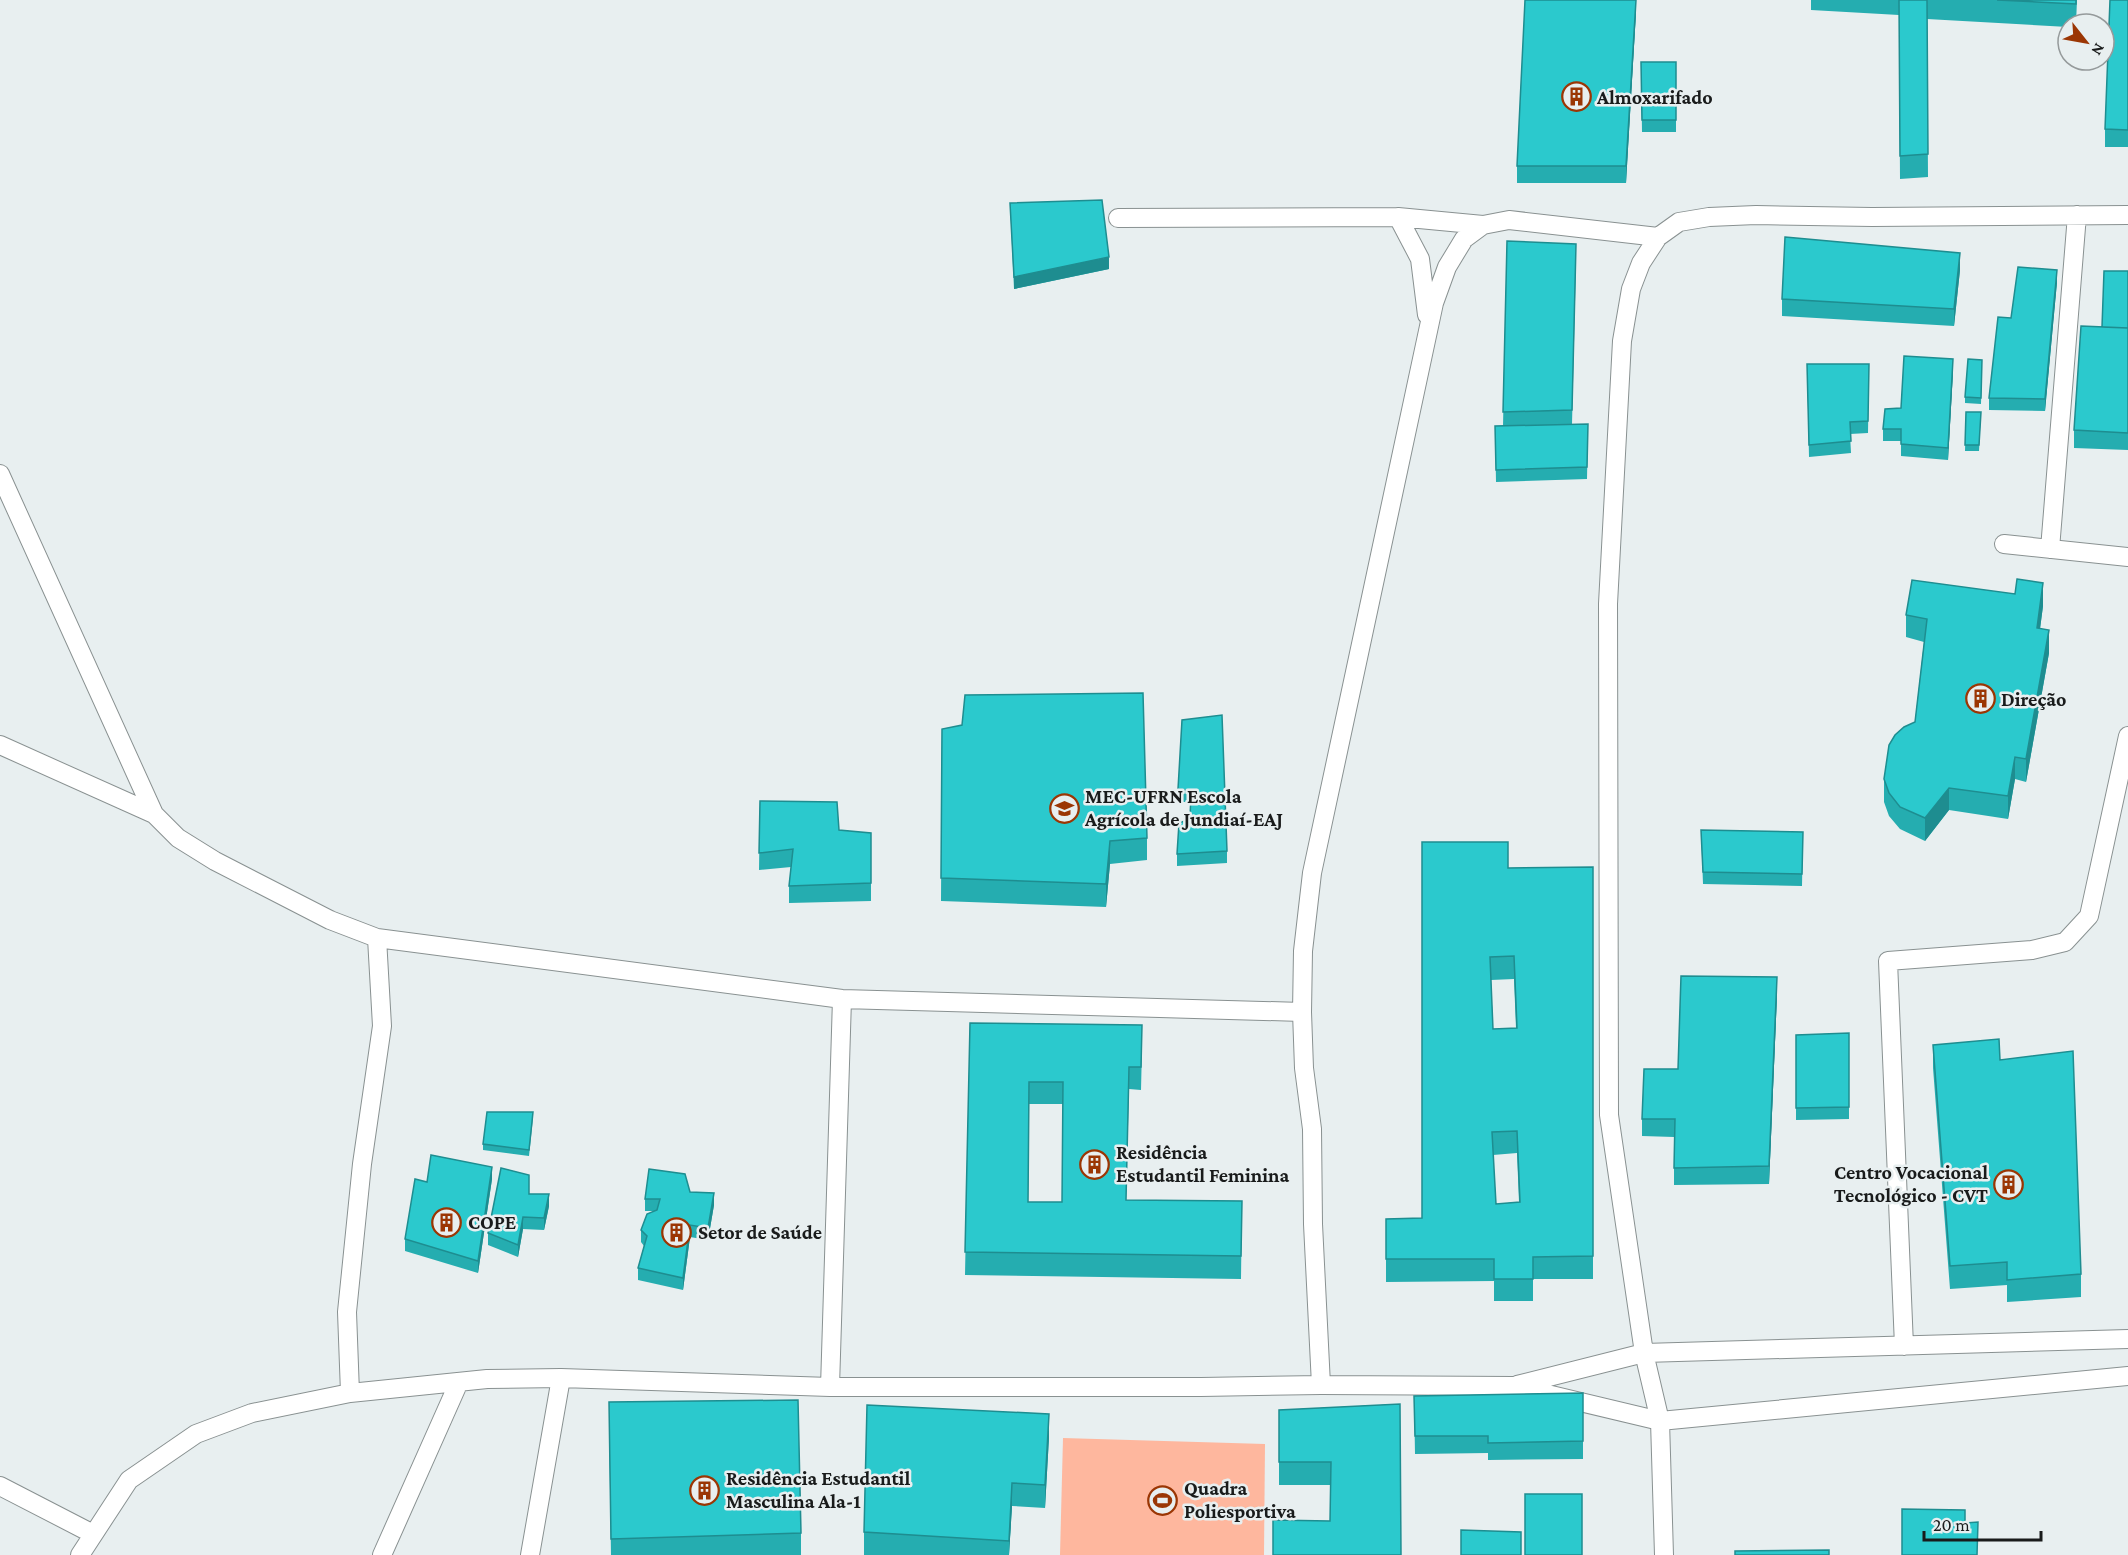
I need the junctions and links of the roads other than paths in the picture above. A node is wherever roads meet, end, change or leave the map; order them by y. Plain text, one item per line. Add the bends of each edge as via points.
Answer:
1 (2077, 215) junction
2 (2128, 215) edge
3 (1398, 217) junction
4 (1118, 218) dead end
5 (1483, 225) junction
6 (1658, 237) junction
7 (1429, 328) junction
8 (0, 474) edge
9 (2004, 544) dead end
10 (2050, 549) junction
11 (2128, 557) edge
12 (2128, 736) edge
13 (0, 745) edge
14 (154, 814) junction
15 (377, 938) junction
16 (842, 999) junction
17 (1302, 1011) junction
18 (2128, 1339) edge
19 (1904, 1346) junction
20 (1644, 1353) junction
21 (2128, 1376) edge
22 (561, 1378) junction
23 (459, 1382) junction
24 (1321, 1385) junction
25 (1513, 1386) junction
26 (830, 1387) junction
27 (350, 1393) junction
28 (1660, 1421) junction
29 (0, 1486) edge
30 (93, 1534) junction
31 (80, 1555) edge
32 (382, 1555) edge
33 (530, 1555) edge
34 (1664, 1555) edge

1 - 2 lane
1 - 6 lane via 1744,216 1679,222
1 - 10 lane
3 - 4 lane
3 - 5 lane
3 - 7 lane via 1420,259
5 - 6 lane via 1509,220
5 - 7 lane via 1464,239 1447,267
6 - 20 lane via 1641,263 1631,289 1622,340 1608,604 1609,1115
7 - 17 lane via 1312,873 1303,951
8 - 14 lane
9 - 10 lane
10 - 11 lane
12 - 19 lane via 2089,916 2065,942 2032,950 1888,961
13 - 14 lane
14 - 15 lane via 178,838 215,861 330,920
15 - 16 lane
15 - 27 lane via 381,1026 347,1312
16 - 17 lane
16 - 26 lane
17 - 24 lane via 1312,1129
18 - 19 lane
19 - 20 lane
20 - 25 lane
20 - 28 lane
21 - 28 lane
22 - 23 lane
22 - 26 lane
22 - 33 lane
23 - 27 lane
23 - 32 lane
24 - 25 lane
24 - 26 lane
25 - 28 lane
27 - 30 lane via 252,1413 196,1434 129,1480
28 - 34 lane
29 - 30 lane
30 - 31 lane

